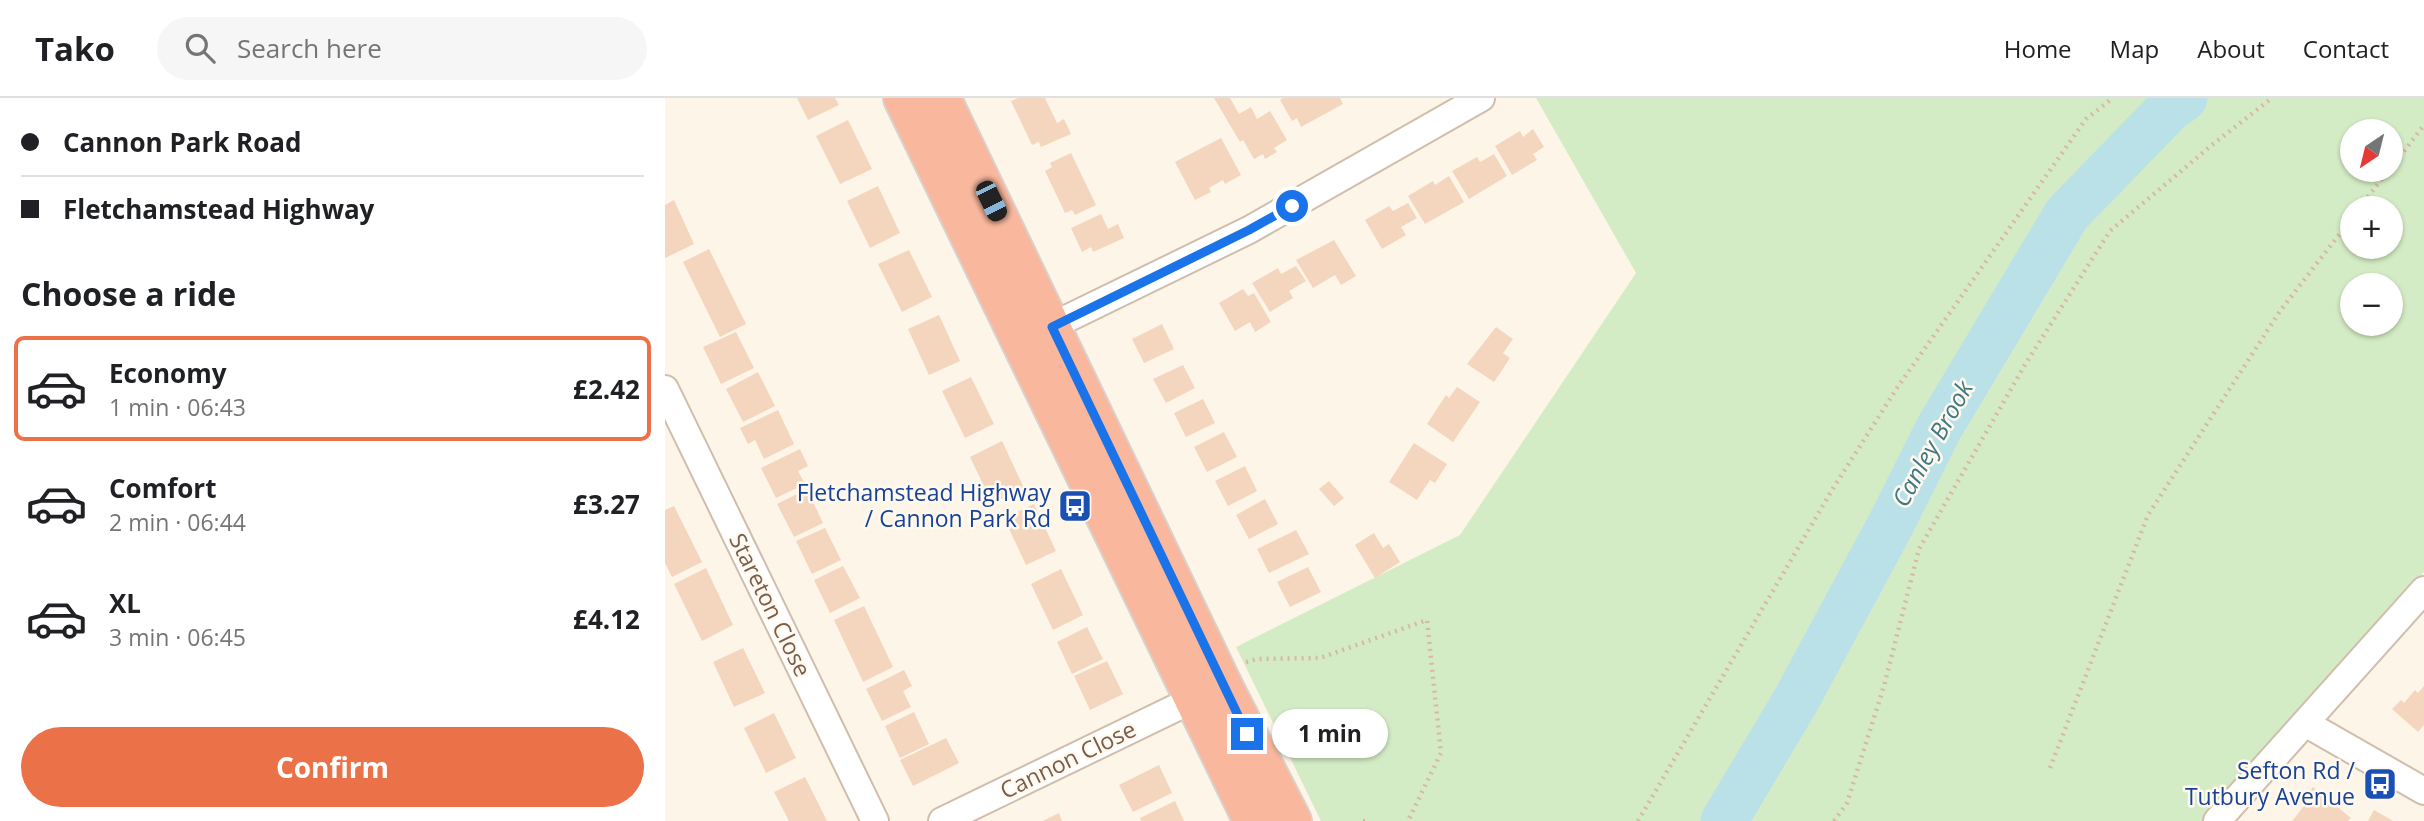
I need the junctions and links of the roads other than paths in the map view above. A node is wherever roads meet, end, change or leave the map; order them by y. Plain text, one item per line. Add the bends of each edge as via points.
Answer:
1 (903, 98) edge
2 (941, 98) edge
3 (1481, 98) edge
4 (1052, 327) junction
5 (665, 390) edge
6 (2424, 590) edge
7 (1194, 699) junction
8 (2305, 723) junction
9 (2424, 791) edge
10 (875, 821) edge
11 (942, 821) edge
12 (1252, 821) edge
13 (1292, 821) edge
14 (2217, 821) edge

1 - 7 highway
2 - 4 highway
3 - 4 street via 1249,230
4 - 13 highway
5 - 10 street, Stareton Close
6 - 8 street
7 - 11 street, Cannon Close
7 - 12 highway
8 - 9 street
8 - 14 street

